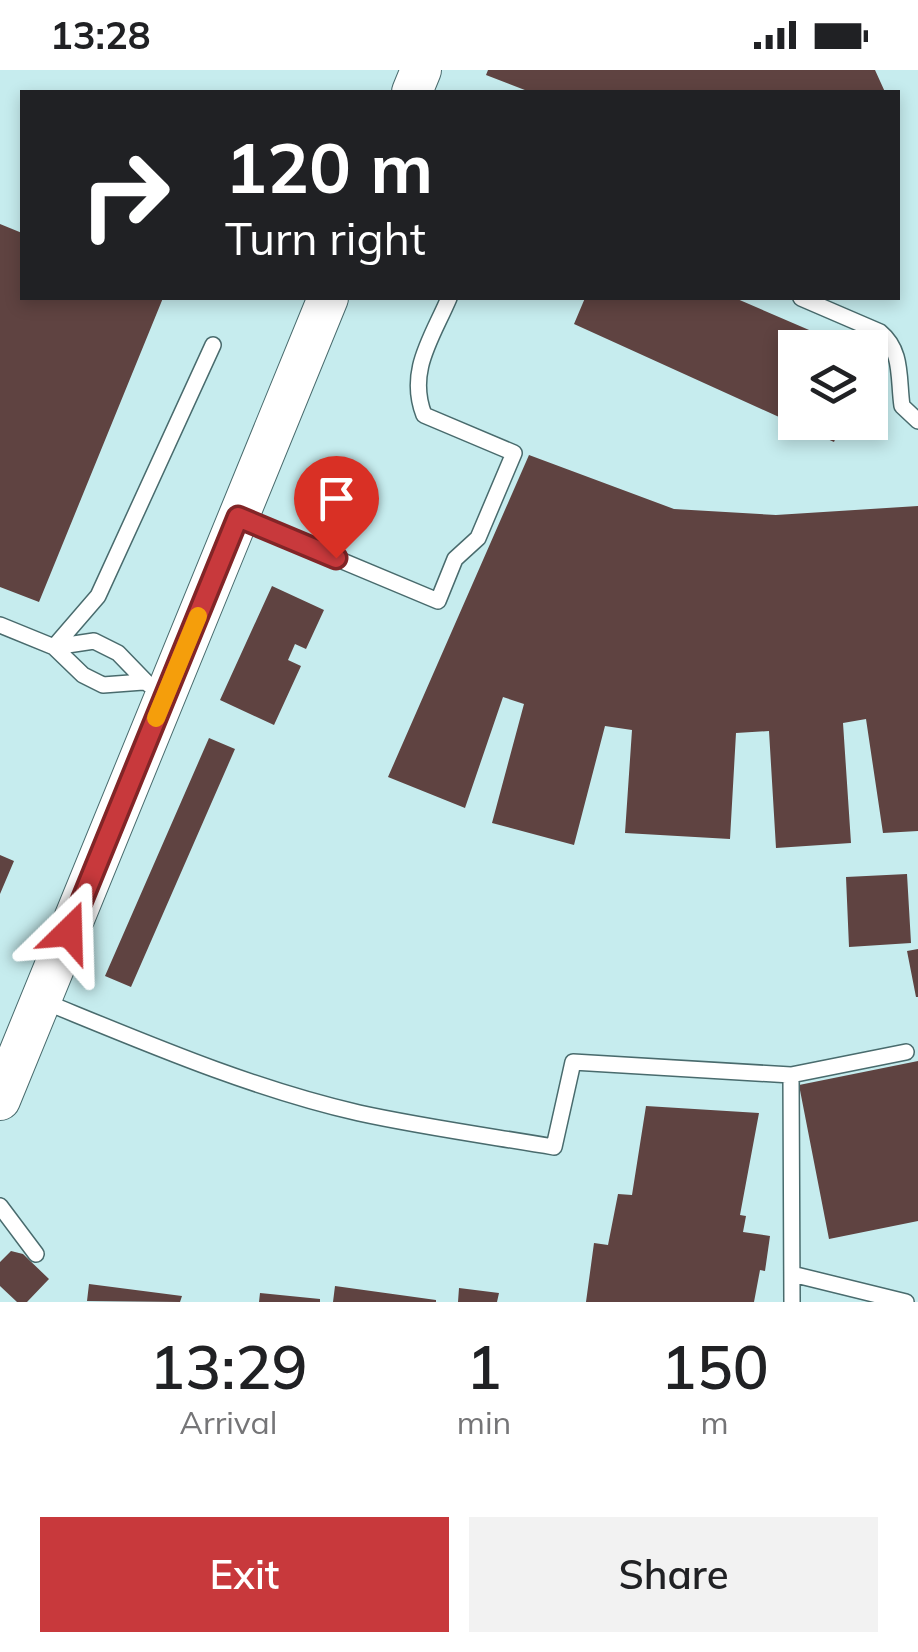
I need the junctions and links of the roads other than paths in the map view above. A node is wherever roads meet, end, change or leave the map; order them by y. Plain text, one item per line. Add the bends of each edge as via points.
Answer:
1 (327, 300) edge
2 (448, 300) edge
3 (806, 300) edge
4 (213, 345) dead end
5 (918, 420) edge
6 (238, 517) junction
7 (0, 625) edge
8 (54, 646) junction
9 (155, 688) junction
10 (41, 1000) junction
11 (906, 1052) dead end
12 (791, 1074) junction
13 (0, 1100) edge
14 (0, 1206) edge
15 (36, 1254) dead end
16 (792, 1274) junction
17 (792, 1302) edge
18 (906, 1302) edge

1 - 6 street
2 - 6 lane via 417,373 424,415 514,452 478,538 456,559 438,601
3 - 5 lane via 889,340 897,350 902,406
4 - 8 lane via 98,596
6 - 9 street
7 - 8 lane
8 - 9 lane via 83,675 104,684
8 - 9 lane via 94,641 118,653
9 - 10 street
10 - 12 lane via 284,1092 359,1113 554,1147 573,1062
10 - 13 street
11 - 12 lane
12 - 16 lane
14 - 15 lane
16 - 17 lane
16 - 18 lane

